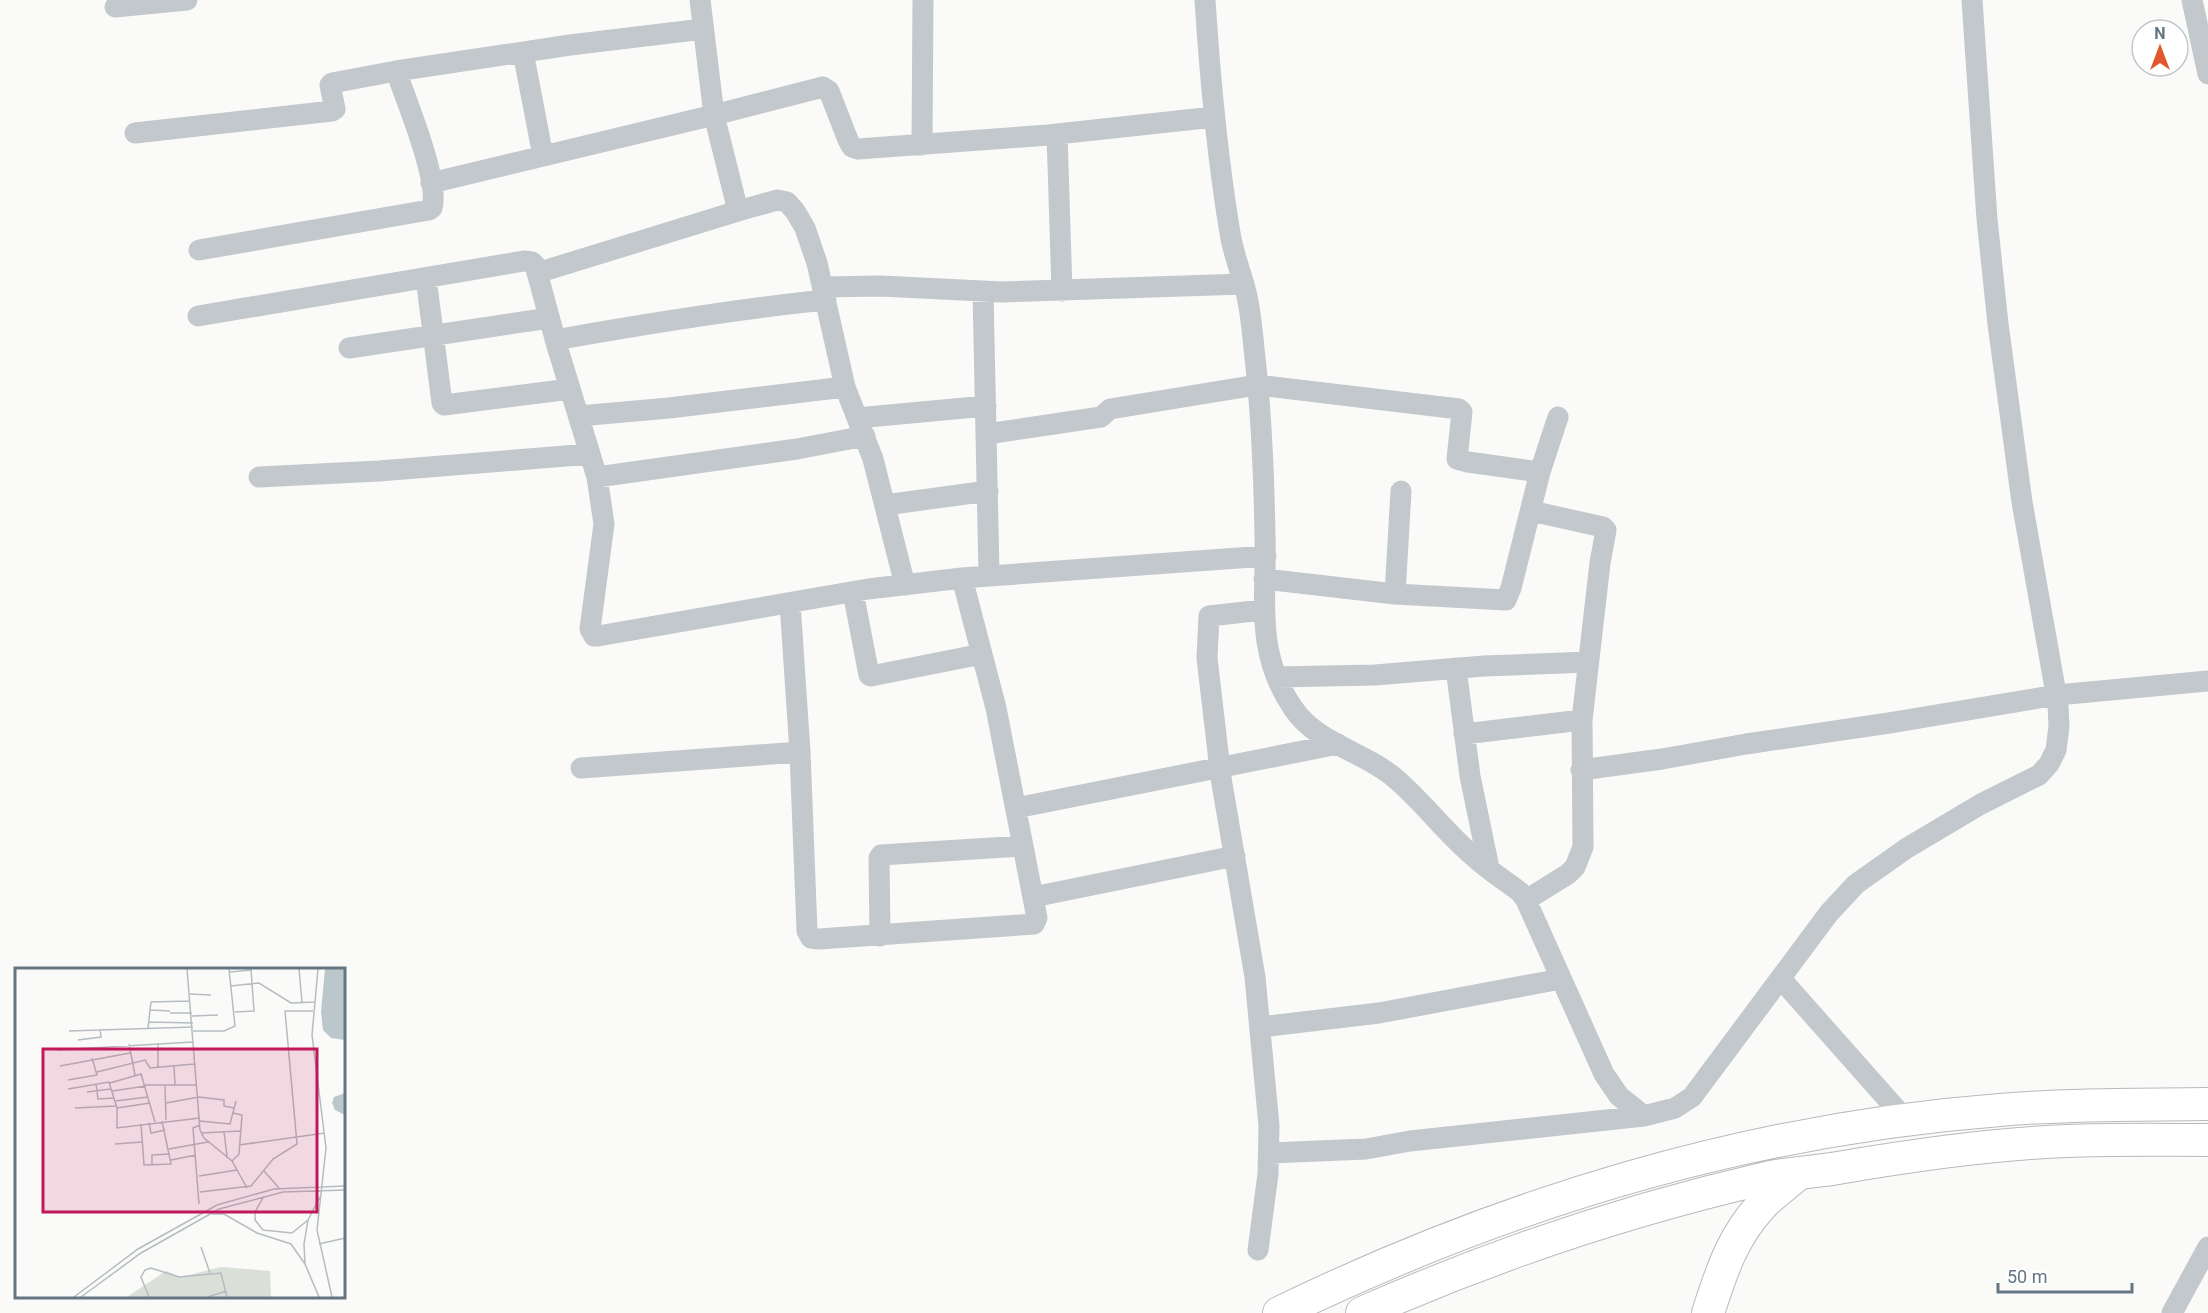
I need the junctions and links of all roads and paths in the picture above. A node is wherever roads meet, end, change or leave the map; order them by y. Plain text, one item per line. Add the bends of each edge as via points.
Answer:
1 (187, 0) edge
2 (700, 0) edge
3 (923, 0) edge
4 (1205, 0) edge
5 (1972, 0) edge
6 (2192, 0) edge
7 (115, 7) dead end
8 (703, 29) junction
9 (524, 52) junction
10 (396, 71) junction
11 (2208, 74) edge
12 (714, 116) junction
13 (1214, 117) junction
14 (135, 134) dead end
15 (1057, 134) junction
16 (922, 145) junction
17 (543, 156) junction
18 (431, 183) junction
19 (738, 211) junction
20 (199, 249) dead end
21 (537, 273) junction
22 (426, 278) junction
23 (1244, 284) junction
24 (1062, 291) junction
25 (983, 292) junction
26 (824, 293) junction
27 (198, 316) dead end
28 (549, 318) junction
29 (434, 335) junction
30 (555, 340) junction
31 (348, 348) dead end
32 (1257, 385) junction
33 (845, 387) junction
34 (570, 389) junction
35 (986, 406) junction
36 (579, 416) junction
37 (1558, 417) dead end
38 (861, 427) junction
39 (987, 434) junction
40 (590, 454) junction
41 (1540, 472) junction
42 (259, 477) dead end
43 (597, 477) junction
44 (1401, 490) dead end
45 (988, 491) junction
46 (885, 505) junction
47 (1531, 511) junction
48 (1266, 556) junction
49 (989, 574) junction
50 (962, 578) junction
51 (1264, 579) junction
52 (904, 585) junction
53 (853, 592) junction
54 (1395, 594) junction
55 (790, 603) junction
56 (1263, 610) junction
57 (982, 654) junction
58 (1588, 662) junction
59 (1456, 668) junction
60 (1277, 677) junction
61 (2208, 681) edge
62 (2057, 695) junction
63 (1582, 720) junction
64 (1464, 734) junction
65 (1338, 744) junction
66 (800, 752) junction
67 (1219, 767) junction
68 (581, 768) dead end
69 (1581, 770) junction
70 (1016, 808) junction
71 (1023, 846) junction
72 (1235, 856) junction
73 (1489, 868) junction
74 (1033, 897) junction
75 (1526, 900) junction
76 (880, 936) junction
77 (1561, 979) junction
78 (1781, 979) junction
79 (1260, 1027) junction
80 (2208, 1104) edge
81 (1644, 1116) junction
82 (1906, 1120) junction
83 (2208, 1140) edge
84 (1269, 1153) junction
85 (1797, 1175) junction
86 (2208, 1247) edge
87 (1258, 1250) dead end
88 (1279, 1313) edge
89 (1362, 1313) edge
90 (1708, 1313) edge
91 (2172, 1313) edge

1 - 7 street
2 - 8 street
3 - 16 street
4 - 13 street
5 - 62 street via 1998,324 2022,502
6 - 11 street
8 - 9 street
8 - 12 street
9 - 10 street
9 - 17 street
10 - 14 street via 332,83 332,111
10 - 18 street
12 - 16 street via 823,87 829,91 852,147
12 - 17 street
12 - 19 street
13 - 15 street
13 - 23 street via 1231,237
15 - 16 street
15 - 24 street
17 - 18 street
18 - 20 street via 433,204 429,210
19 - 21 street
19 - 26 street via 777,200 787,202 805,228
21 - 22 street via 532,262 524,261
21 - 28 street
22 - 27 street
22 - 29 street
23 - 24 street
23 - 32 street
24 - 25 street
25 - 26 street via 881,286
25 - 35 street
26 - 30 street
26 - 33 street
28 - 29 street
28 - 30 street
29 - 31 street
29 - 34 street via 444,405
30 - 34 street
32 - 39 street via 1110,409 1101,417
32 - 41 street via 1459,409 1462,412 1456,454 1460,461
32 - 48 street
33 - 36 street
33 - 38 street
34 - 36 street
35 - 38 street
35 - 39 street
36 - 40 street
37 - 41 street
38 - 43 street via 785,450
38 - 46 street
39 - 45 street
40 - 42 street
40 - 43 street
41 - 47 street
43 - 55 street via 604,524 590,629 594,636
44 - 54 street
45 - 46 street
45 - 49 street
46 - 52 street
47 - 54 street via 1506,600
47 - 58 street via 1606,529
48 - 49 street
48 - 51 street
49 - 50 street
50 - 52 street
50 - 57 street
51 - 54 street
51 - 56 street
52 - 53 street
53 - 55 street
53 - 57 street via 871,676
55 - 66 street
56 - 60 street via 1267,648
56 - 67 street via 1213,615 1208,619 1207,658
57 - 70 street
58 - 59 street
58 - 63 street
59 - 60 street
59 - 64 street
60 - 65 street via 1302,719
61 - 62 street
62 - 69 street
62 - 78 street via 2056,750 2039,775 1907,848 1856,884 1833,908
63 - 64 street
63 - 69 street
64 - 73 street
65 - 67 street
65 - 73 street via 1397,780 1472,856
66 - 68 street
66 - 76 street via 807,931 811,938 819,939
67 - 70 street
67 - 72 street
69 - 75 street via 1583,847 1569,874
70 - 71 street
71 - 74 street
71 - 76 street via 881,855
72 - 74 street
72 - 79 street
73 - 75 street
74 - 76 street via 1037,918 1034,924
75 - 77 street
77 - 79 street via 1379,1013
77 - 81 street via 1604,1074 1619,1096
78 - 81 street via 1692,1097 1675,1108
78 - 82 street
79 - 84 street
80 - 82 main road via 2066,1105
81 - 84 street via 1366,1149
82 - 88 main road via 1732,1151 1602,1185 1467,1230
83 - 85 main road via 2002,1145
84 - 87 street
85 - 89 main road via 1768,1178 1677,1201 1569,1233 1481,1263
85 - 90 main road via 1762,1205 1740,1234 1723,1264
86 - 91 street

